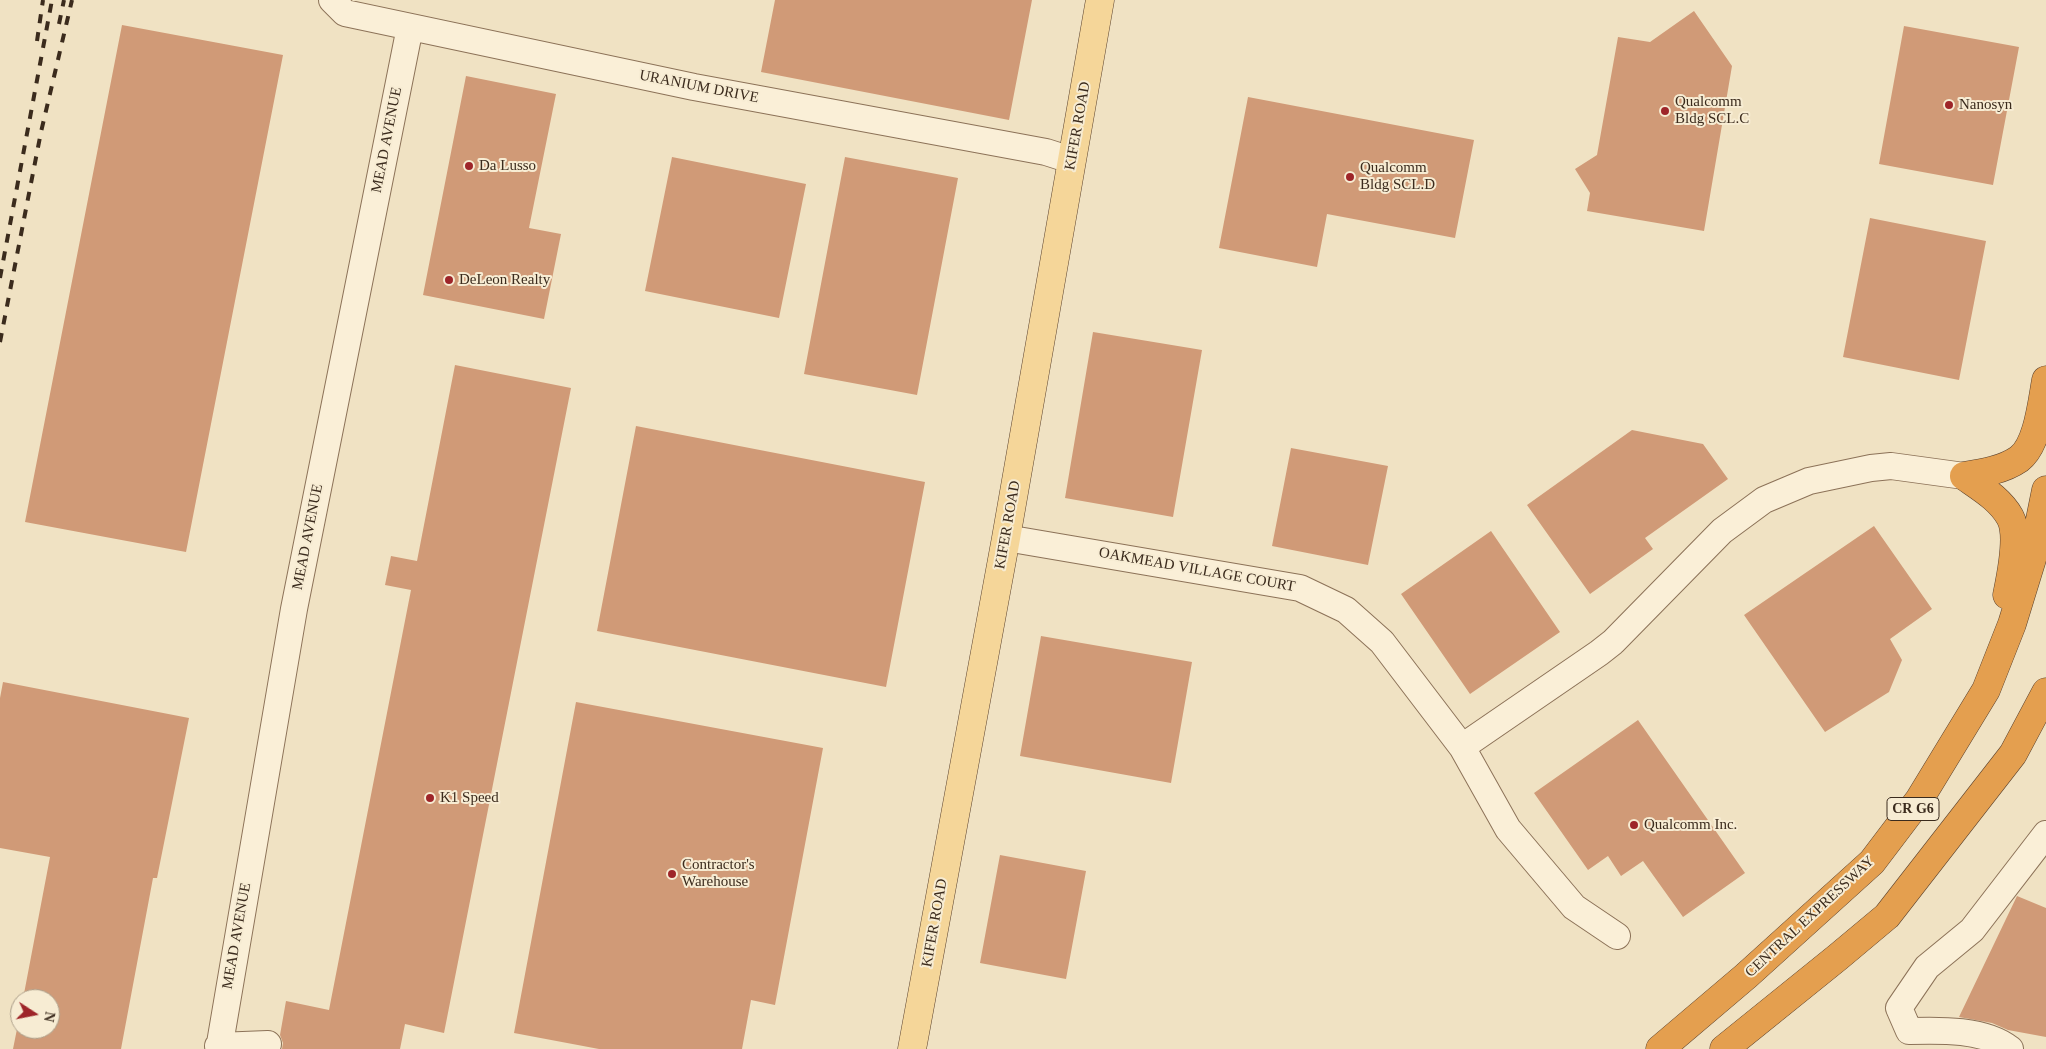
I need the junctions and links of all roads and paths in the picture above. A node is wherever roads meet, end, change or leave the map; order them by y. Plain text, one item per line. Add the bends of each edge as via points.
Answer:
1 (332, 0) edge
2 (1100, 0) edge
3 (410, 27) junction
4 (1071, 160) junction
5 (2046, 380) edge
6 (1964, 476) junction
7 (2046, 490) edge
8 (1006, 538) junction
9 (2046, 692) edge
10 (1462, 747) junction
11 (1919, 800) junction
12 (2046, 834) edge
13 (1617, 936) dead end
14 (268, 1044) dead end
15 (218, 1047) edge
16 (912, 1049) edge
17 (1660, 1049) edge
18 (1724, 1049) edge
19 (2010, 1049) edge

1 - 3 street, URANIUM DRIVE via 345,13
2 - 4 main road, KIFER ROAD
3 - 4 street, URANIUM DRIVE via 694,87 1036,150
3 - 15 street, MEAD AVENUE via 294,609
4 - 8 main road, KIFER ROAD
5 - 6 highway via 2032,442 2020,458 1991,471
6 - 10 street via 1891,466 1871,468 1809,481 1764,500 1722,531 1599,654
6 - 11 highway via 1988,492 2011,519 2014,541 2011,574 2002,624
7 - 11 highway, CENTRAL EXPRESSWAY / CR G6 via 2032,559 2012,624 1986,690
8 - 10 street, OAKMEAD VILLAGE COURT via 1300,588 1346,610 1382,642
8 - 16 main road, KIFER ROAD
9 - 18 highway, CR G6 via 2012,754 1887,916
10 - 13 street, OAKMEAD VILLAGE COURT via 1508,829 1574,907
11 - 17 highway, CENTRAL EXPRESSWAY / CR G6 via 1872,862
12 - 19 street via 1972,930 1927,967 1899,1008 1909,1031 1942,1030 1994,1038
14 - 15 street

